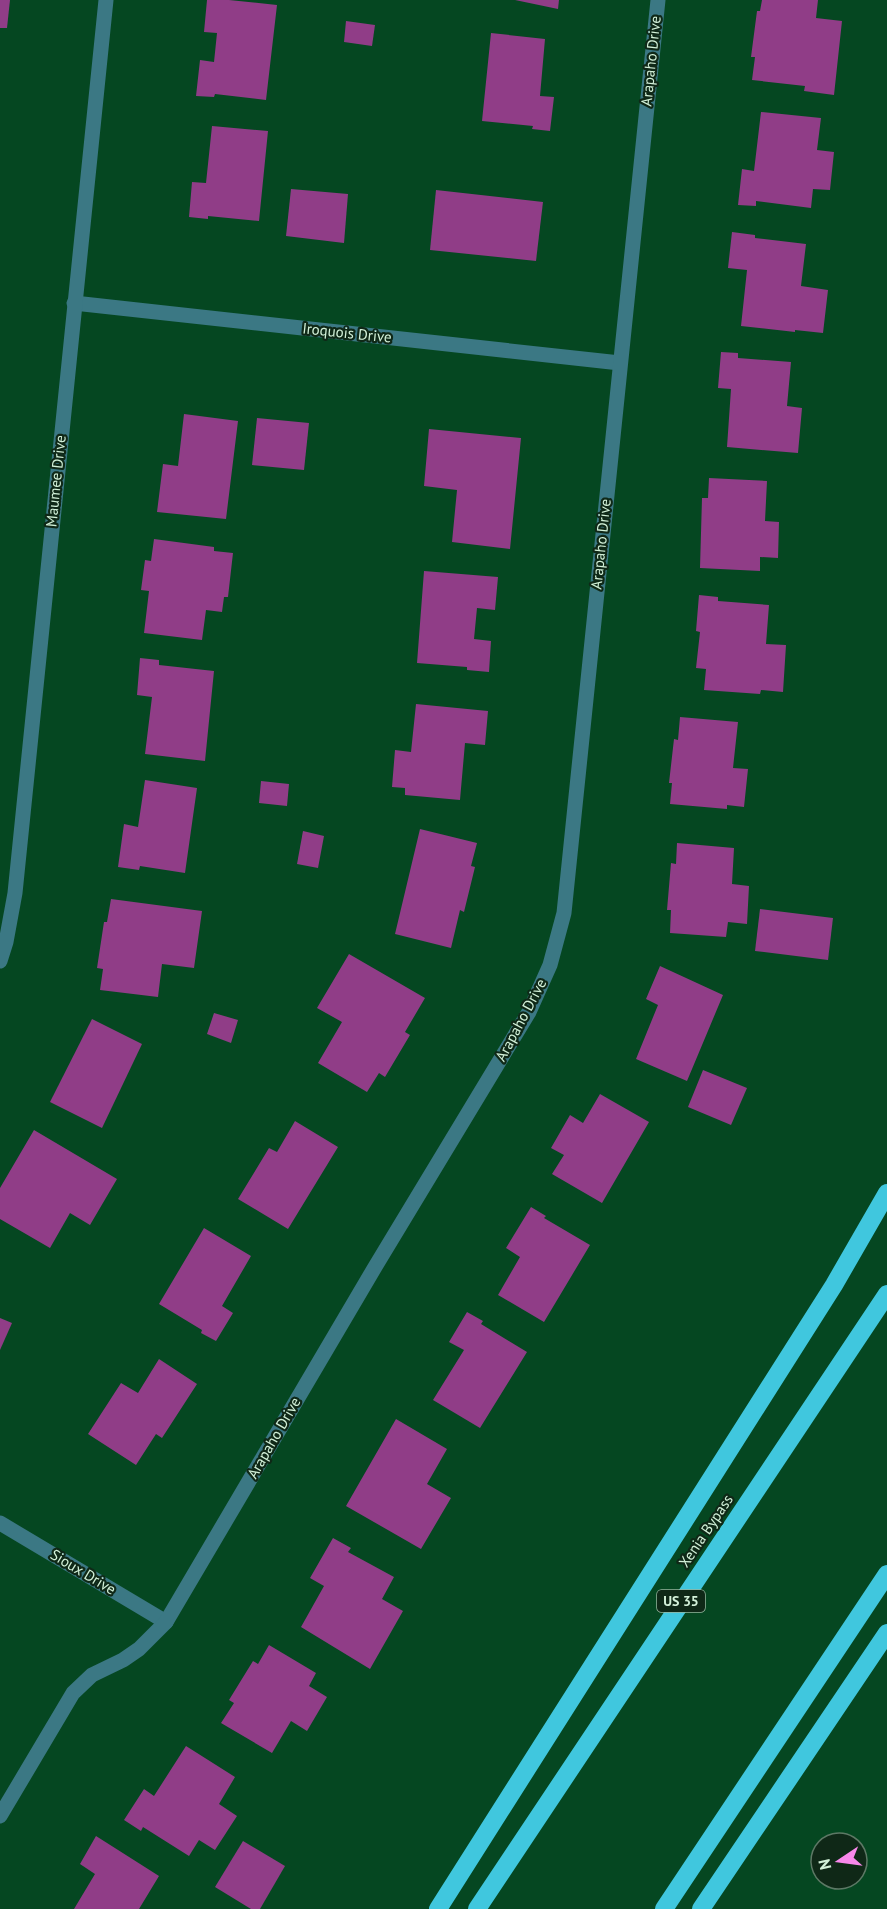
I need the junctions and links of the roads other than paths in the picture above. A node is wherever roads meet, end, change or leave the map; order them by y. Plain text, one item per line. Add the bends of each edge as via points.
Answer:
1 (106, 0) edge
2 (658, 0) edge
3 (74, 303) junction
4 (620, 363) junction
5 (0, 961) edge
6 (887, 1193) edge
7 (887, 1294) edge
8 (0, 1523) edge
9 (887, 1574) edge
10 (166, 1622) junction
11 (887, 1633) edge
12 (0, 1816) edge
13 (438, 1909) edge
14 (477, 1909) edge
15 (664, 1909) edge
16 (701, 1909) edge

1 - 3 street, Maumee Drive
2 - 4 street, Arapaho Drive
3 - 4 street, Iroquois Drive
3 - 5 street, Maumee Drive via 15,893
4 - 10 street, Arapaho Drive via 564,913 550,965 530,1012
6 - 13 highway via 834,1285
7 - 14 highway, Xenia Bypass / US 35
8 - 10 street, Sioux Drive
9 - 15 highway
10 - 12 street, Arapaho Drive via 140,1649 92,1675 73,1693
11 - 16 highway

